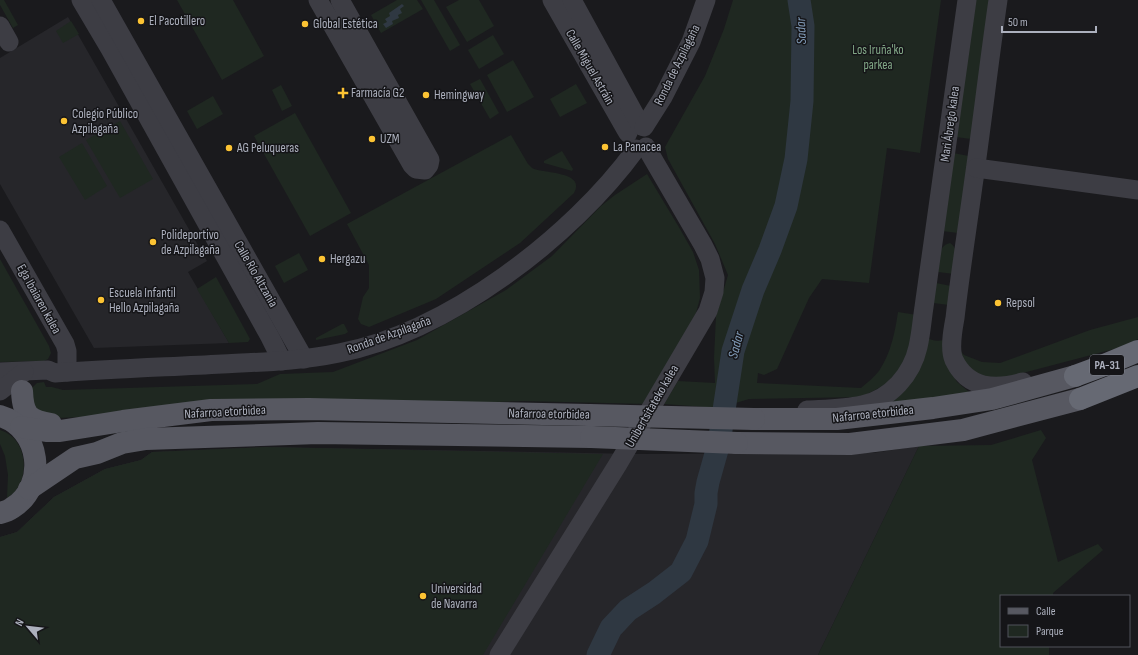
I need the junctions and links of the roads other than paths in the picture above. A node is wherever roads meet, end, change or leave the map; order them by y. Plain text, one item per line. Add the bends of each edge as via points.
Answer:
1 (81, 0) edge
2 (101, 0) edge
3 (318, 0) edge
4 (552, 0) edge
5 (572, 0) edge
6 (967, 0) edge
7 (998, 0) edge
8 (705, 1) edge
9 (348, 15) edge
10 (0, 26) edge
11 (336, 32) junction
12 (9, 42) dead end
13 (658, 105) junction
14 (632, 108) junction
15 (161, 124) junction
16 (639, 136) junction
17 (976, 168) junction
18 (1138, 190) edge
19 (0, 230) edge
20 (933, 248) junction
21 (964, 250) junction
22 (924, 307) junction
23 (955, 318) junction
24 (1135, 353) edge
25 (304, 359) junction
26 (282, 362) junction
27 (0, 372) edge
28 (61, 372) junction
29 (1074, 376) joint
30 (1138, 376) edge
31 (23, 382) junction
32 (0, 391) edge
33 (1080, 399) joint
34 (754, 420) junction
35 (12, 422) edge
36 (108, 423) junction
37 (97, 453) junction
38 (29, 489) junction
39 (0, 513) edge
40 (0, 522) edge
41 (499, 655) edge

1 - 15 street, Calle Río Altzania via 110,49
2 - 15 street, Calle Río Altzania
3 - 11 street
4 - 16 street, Calle Miguel Astráin via 625,128
5 - 14 street, Calle Miguel Astráin
6 - 20 street, Mari Ábrego kalea
7 - 17 street
8 - 13 street, Ronda de Azpilagaña via 691,42
9 - 11 street
9 - 11 street via 430,160 425,170 416,170 412,166
10 - 12 street
13 - 14 street
13 - 16 street, Ronda de Azpilagaña
14 - 16 street, Calle Miguel Astráin
15 - 25 street, Calle Río Altzania
15 - 26 street, Calle Río Altzania
16 - 25 street, Ronda de Azpilagaña via 610,182 533,254 493,284 445,314 402,334 366,347
16 - 41 street, Unibertsitateko kalea via 710,259 715,281 714,292 708,311 618,464
17 - 18 street
17 - 21 street
19 - 28 street, Ega Ibaiaren kalea via 64,344 67,351
20 - 21 street via 940,240 949,238 957,240
20 - 22 street, Mari Ábrego kalea
21 - 23 street
22 - 23 street via 929,321 936,326 943,327
22 - 34 street, Mari Ábrego kalea via 918,347 910,370 902,381 877,400 863,405 777,414
23 - 24 street via 953,358 962,374 980,385 1010,386
24 - 29 highway, PA-31
25 - 26 street, Ronda de Azpilagaña
26 - 28 street, Ronda de Azpilagaña
27 - 31 street
28 - 31 street, Ronda de Azpilagaña via 29,383
29 - 34 main road, Nafarroa etorbidea via 992,399 933,408 837,419
30 - 33 highway, PA-31
31 - 32 street, Ronda de Azpilagaña
31 - 35 street
31 - 36 main road via 22,403 25,411 36,420 54,425 87,421
33 - 37 main road, Nafarroa etorbidea, bridge via 963,430 850,444 310,433 146,439 122,443
34 - 36 main road, Nafarroa etorbidea, bridge via 309,409 211,410
35 - 36 main road, Nafarroa etorbidea via 41,431 60,431
35 - 38 main road via 30,441 36,457 35,474
37 - 38 main road, Nafarroa etorbidea via 75,458
37 - 40 main road, Nafarroa etorbidea via 58,478 16,515
38 - 39 main road via 11,509

